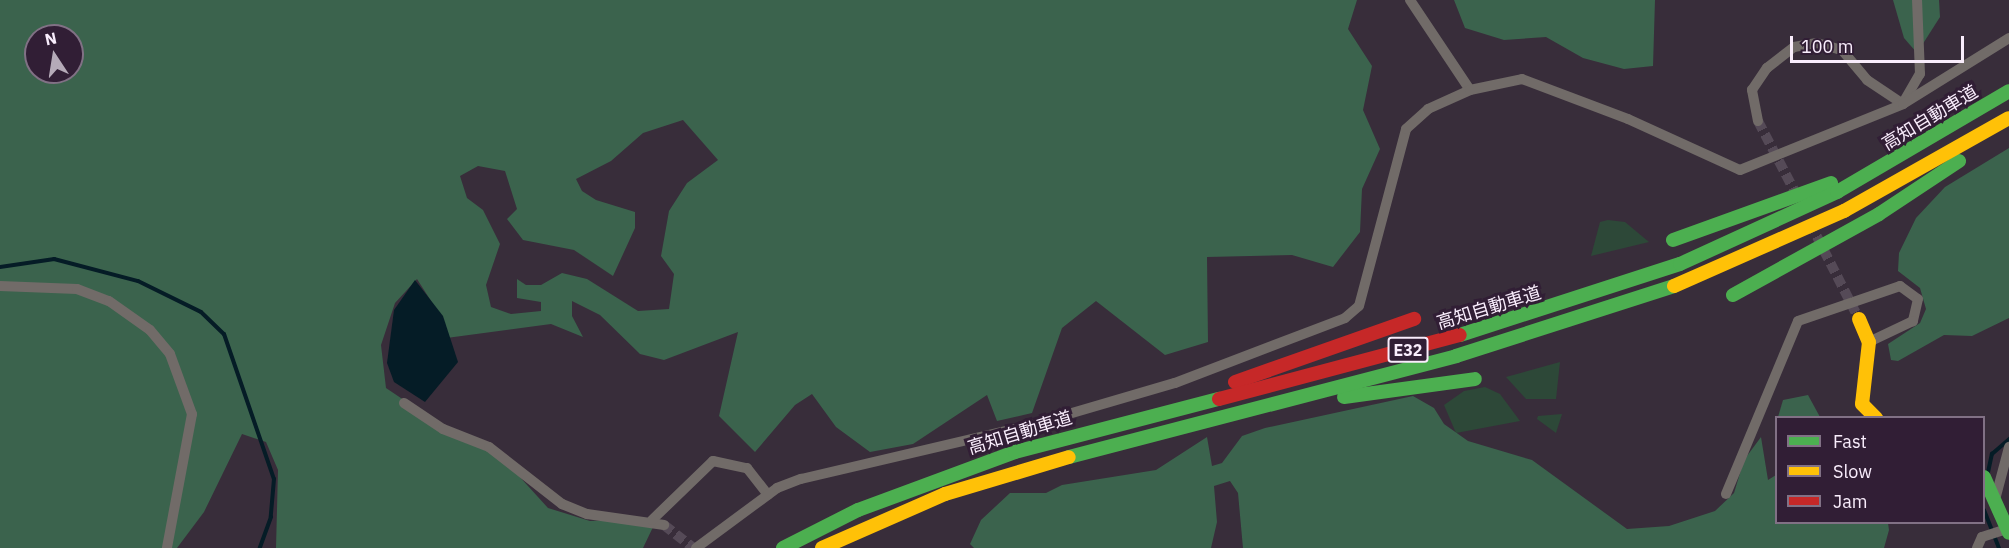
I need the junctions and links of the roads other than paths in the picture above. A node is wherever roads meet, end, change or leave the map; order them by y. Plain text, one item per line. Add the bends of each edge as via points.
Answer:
1 (1410, 0) edge
2 (1917, 0) edge
3 (2009, 38) edge
4 (1470, 90) junction
5 (2009, 90) edge
6 (1903, 104) junction
7 (2009, 118) edge
8 (1758, 121) tunnel mouth
9 (2009, 124) edge
10 (1673, 240) dead end
11 (0, 285) edge
12 (1733, 295) dead end
13 (1414, 319) dead end
14 (1859, 319) tunnel mouth
15 (1869, 342) junction
16 (1475, 379) dead end
17 (405, 403) dead end
18 (1875, 416) edge
19 (1084, 432) junction
20 (2009, 447) edge
21 (1089, 451) junction
22 (1990, 487) edge
23 (1726, 494) dead end
24 (768, 495) junction
25 (652, 520) junction
26 (664, 525) tunnel mouth
27 (2000, 532) edge
28 (167, 548) edge
29 (696, 548) edge
30 (783, 548) edge
31 (822, 548) edge
32 (1977, 548) edge

1 - 4 street
2 - 6 street via 1920,74
3 - 6 street
4 - 6 street via 1522,80 1628,119 1740,170
4 - 24 street via 1428,108 1406,129 1359,306 1345,318 1175,382 1031,425 801,479
5 - 10 main road via 1831,183
5 - 19 main road, 高知自動車道 / E32 via 1838,192 1680,264 1449,339
6 - 8 street via 1867,80 1842,50 1817,43 1794,47 1767,68 1752,90
7 - 21 main road, 高知自動車道 / E32 via 1844,212 1677,285 1456,356
9 - 12 main road via 1879,214
11 - 28 street via 65,287 109,301 150,330 170,354 192,414
13 - 19 main road
14 - 15 main road
15 - 18 main road via 1862,404
15 - 23 street via 1913,321 1918,299 1900,286 1798,321
16 - 21 main road via 1316,402
17 - 25 street via 443,429 489,447 562,504 587,514
19 - 30 main road, 高知自動車道 / E32 via 934,480
20 - 22 street
21 - 31 main road, 高知自動車道 / E32 via 945,494
22 - 27 main road
24 - 25 street via 747,468 713,461
24 - 29 street
25 - 26 street
27 - 32 street

